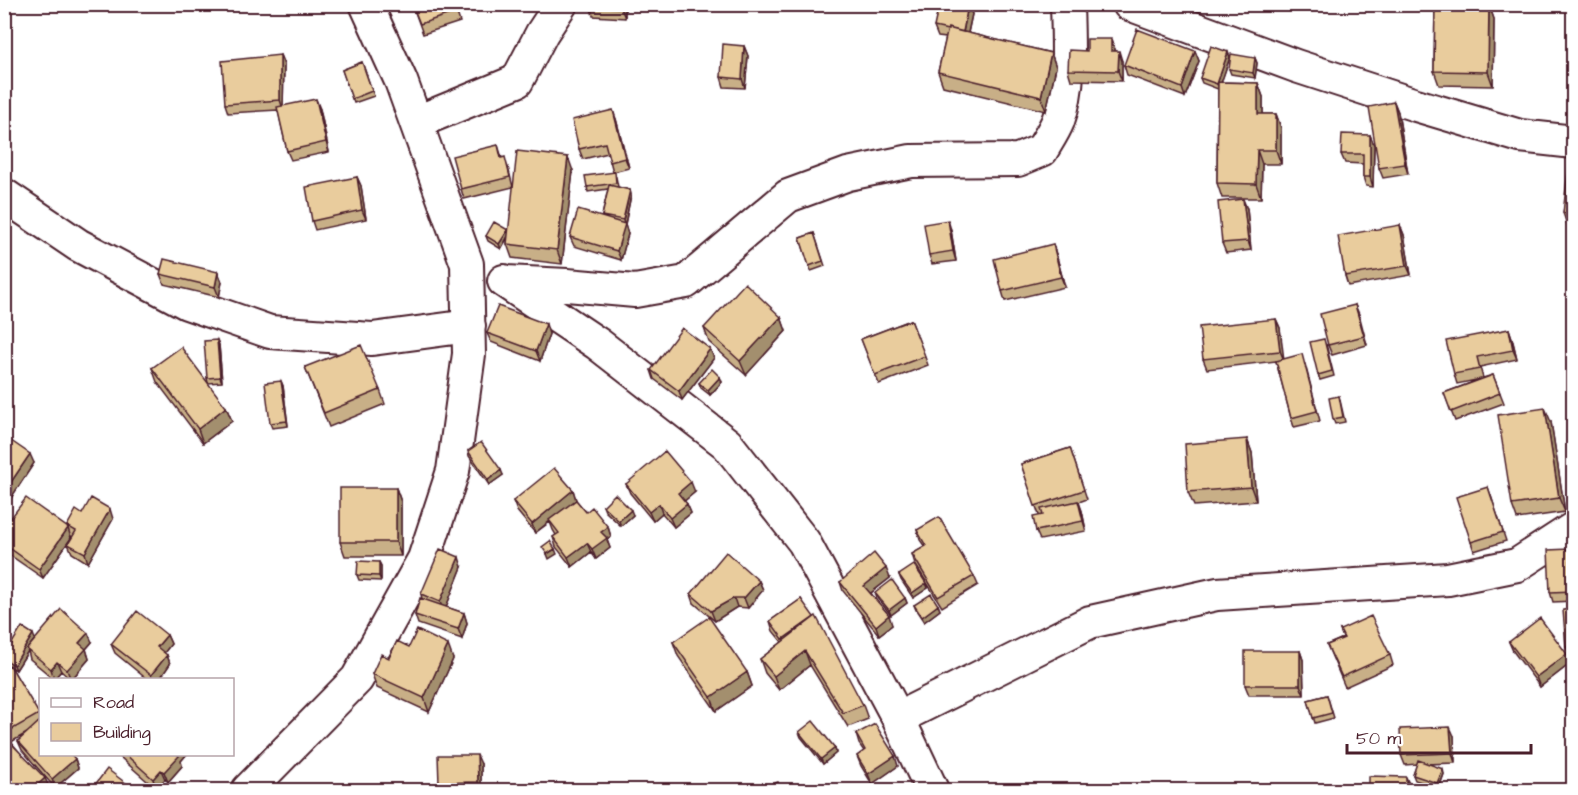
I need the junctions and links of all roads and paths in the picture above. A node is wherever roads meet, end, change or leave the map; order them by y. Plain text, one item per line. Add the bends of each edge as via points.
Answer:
1 (366, 4) edge
2 (561, 4) edge
3 (1066, 4) edge
4 (1129, 4) edge
5 (417, 122) junction
6 (1574, 142) edge
7 (4, 195) edge
8 (467, 264) junction
9 (506, 282) junction
10 (469, 326) junction
11 (1574, 528) edge
12 (898, 718) junction
13 (248, 790) edge
14 (932, 790) edge

1 - 5 street
2 - 5 street via 517,81
3 - 9 street via 1064,97 1057,122 1042,150 1018,160 911,161 848,174 788,196 686,282 635,291
4 - 6 street via 1296,66 1416,105 1521,136
5 - 8 street
7 - 10 street via 78,245 187,303 270,332 372,339
8 - 9 street
8 - 10 street
9 - 12 street via 598,344 727,444 804,542
10 - 13 street via 469,354 453,471 424,559 357,680
11 - 12 street via 1516,565 1448,579 1217,594 1090,622
12 - 14 street

